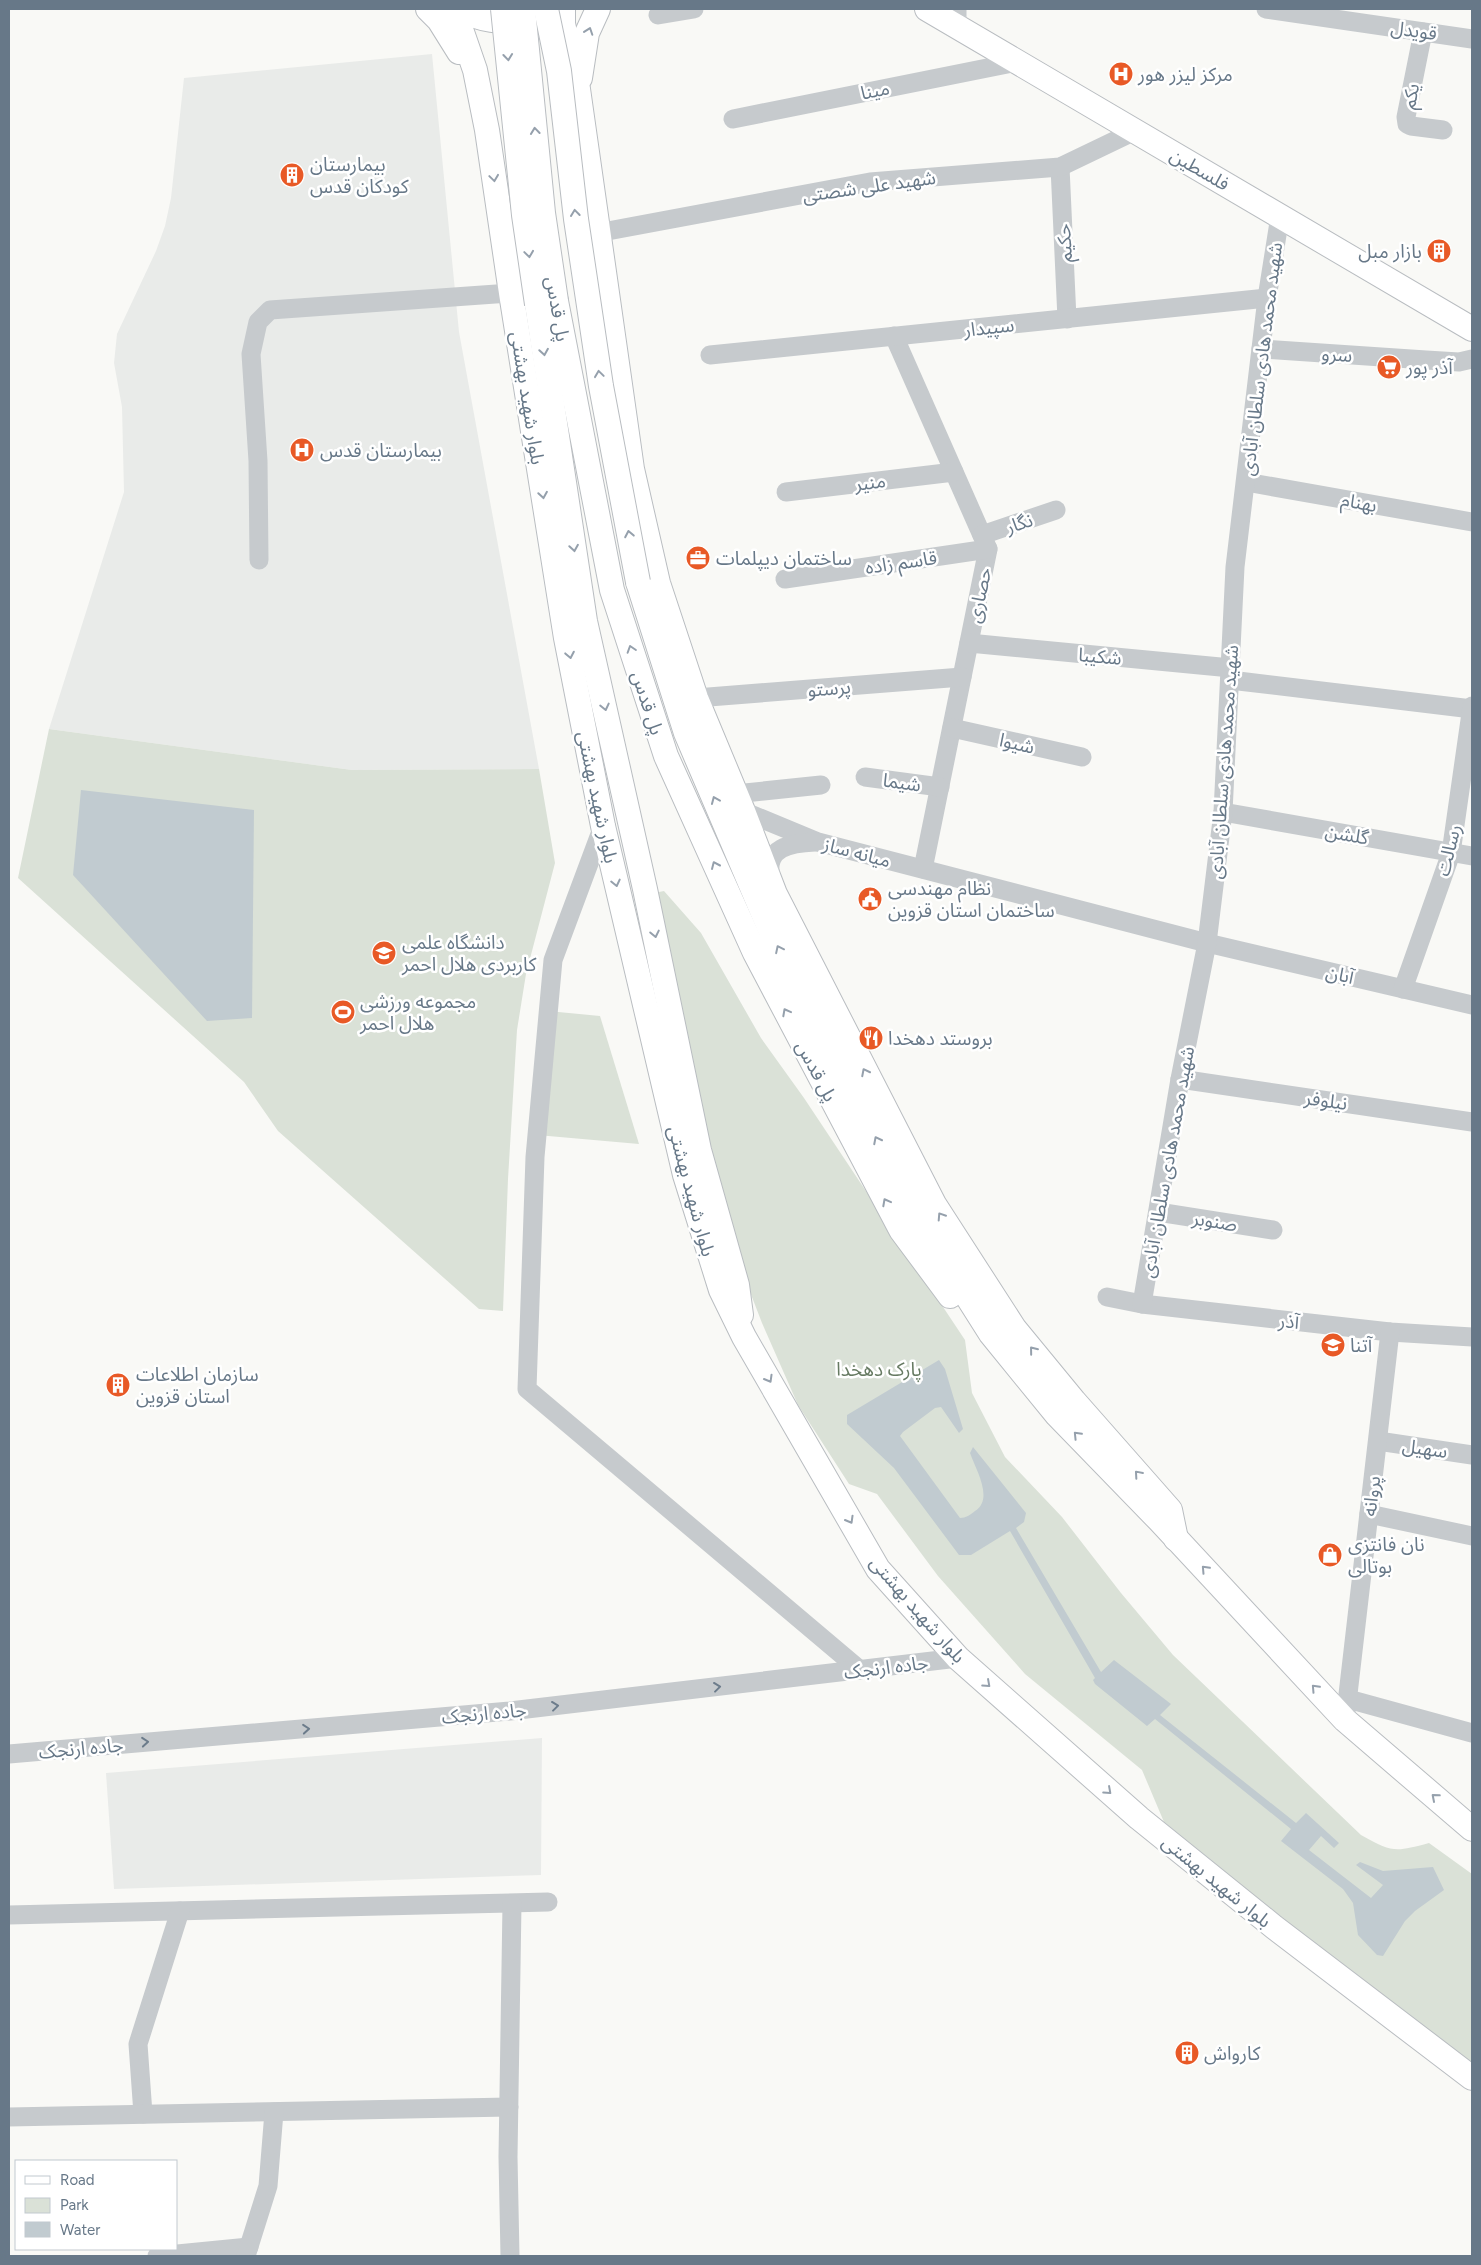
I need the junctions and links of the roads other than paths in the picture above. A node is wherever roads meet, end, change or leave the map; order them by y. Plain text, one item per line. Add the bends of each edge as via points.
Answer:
1 (428, 9) edge
2 (454, 9) edge
3 (460, 9) edge
4 (503, 9) edge
5 (523, 9) edge
6 (546, 9) edge
7 (563, 9) edge
8 (598, 9) edge
9 (694, 9) edge
10 (927, 9) edge
11 (1266, 9) edge
12 (658, 15) dead end
13 (957, 18) edge
14 (1423, 32) junction
15 (1472, 39) edge
16 (1017, 62) junction
17 (578, 89) junction
18 (733, 119) dead end
19 (487, 130) junction
20 (1443, 130) dead end
21 (1135, 131) junction
22 (1060, 167) junction
23 (1280, 216) junction
24 (598, 233) junction
25 (511, 293) junction
26 (1267, 298) junction
27 (546, 303) junction
28 (1068, 319) junction
29 (1470, 327) edge
30 (894, 336) junction
31 (1261, 349) junction
32 (710, 355) dead end
33 (1472, 359) edge
34 (954, 472) junction
35 (1246, 482) junction
36 (786, 492) dead end
37 (1056, 510) dead end
38 (1472, 522) edge
39 (985, 542) junction
40 (259, 560) dead end
41 (785, 579) dead end
42 (969, 644) junction
43 (1231, 674) junction
44 (962, 677) junction
45 (696, 698) junction
46 (1472, 708) edge
47 (952, 728) junction
48 (1082, 758) dead end
49 (865, 777) dead end
50 (821, 785) dead end
51 (940, 787) junction
52 (739, 803) junction
53 (1223, 812) junction
54 (603, 826) junction
55 (818, 842) junction
56 (1451, 853) junction
57 (1472, 856) edge
58 (922, 869) junction
59 (775, 894) junction
60 (1207, 943) junction
61 (1403, 989) junction
62 (1472, 1005) edge
63 (1180, 1079) junction
64 (1472, 1122) edge
65 (1158, 1212) junction
66 (1273, 1230) dead end
67 (1107, 1297) dead end
68 (1142, 1304) junction
69 (981, 1318) junction
70 (1390, 1332) junction
71 (744, 1337) junction
72 (1472, 1337) edge
73 (1378, 1441) junction
74 (1472, 1455) edge
75 (1369, 1514) junction
76 (1472, 1536) edge
77 (1176, 1539) junction
78 (958, 1658) junction
79 (860, 1670) junction
80 (1347, 1709) junction
81 (1472, 1733) edge
82 (9, 1754) edge
83 (1472, 1829) edge
84 (548, 1902) dead end
85 (512, 1904) junction
86 (180, 1911) junction
87 (9, 1915) edge
88 (1472, 2078) edge
89 (509, 2107) junction
90 (274, 2112) junction
91 (143, 2114) junction
92 (9, 2117) edge
93 (247, 2252) edge
94 (157, 2256) edge
95 (510, 2256) edge

1 - 19 main road via 439,20 460,54
2 - 19 main road, بلوار شهید بهشتی via 475,70
3 - 6 main road via 480,18 504,20
4 -> 27 main road, پل قدس, bridge via 524,215
27 -> 5 main road, پل قدس, bridge via 542,213
69 -> 6 main road, پل قدس, bridge via 913,1212 777,946 686,733 638,582 601,386 576,219 559,71
7 - 17 main road via 563,24
17 -> 8 main road via 587,33
9 - 12 street
10 - 13 main road, فلسطین
11 - 14 street, قویدل
13 - 16 main road, فلسطین
14 - 15 street, قویدل
14 - 20 street, یکم via 1407,124
16 - 18 street, مینا
16 - 21 main road, فلسطین
17 - 24 main road
19 -> 25 main road, بلوار شهید بهشتی
21 - 22 street, شهید علی شصتی
21 - 23 main road, فلسطین
22 - 24 street, شهید علی شصتی via 870,182
22 - 28 street, حکیم
23 - 26 street, شهید محمد هادی سلطان آبادی
23 - 29 main road, فلسطین
24 - 45 main road via 632,469 658,583
25 - 40 street via 270,310 258,322 251,354 258,461
25 -> 54 main road, بلوار شهید بهشتی via 566,638
26 - 28 street, سپیدار
26 - 31 street, شهید محمد هادی سلطان آبادی
69 -> 27 main road, پل قدس via 961,1311 901,1230 755,953 666,756 612,590
27 -> 71 main road, پل قدس via 585,621 652,918 699,1150 737,1285
28 - 30 street, سپیدار
30 - 32 street, سپیدار
30 - 34 street
31 - 33 street, سرو via 1459,362
31 - 35 street, شهید محمد هادی سلطان آبادی
34 - 36 street, منیر
34 - 39 street
35 - 38 street, بهنام
35 - 43 street, شهید محمد هادی سلطان آبادی via 1234,567
37 - 39 street, نگار
39 - 41 street, قاسم زاده
39 - 42 street, حصاری
42 - 43 street, شکیبا
42 - 44 street, حصاری
43 - 46 street, شکیبا
43 - 53 street, شهید محمد هادی سلطان آبادی
44 - 45 street, پرستو
44 - 47 street, حصاری
45 - 52 main road
46 - 56 street, رسالت
47 - 48 street, شیوا
47 - 51 street, حصاری
49 - 51 street, شیما
50 - 52 street
51 - 58 street, حصاری
52 - 55 street, میانه ساز
52 - 59 main road
53 - 56 street, گلشن
53 - 60 street, شهید محمد هادی سلطان آبادی
54 -> 71 main road, بلوار شهید بهشتی via 685,1175 721,1290
54 - 79 street via 553,960 535,1156 527,1389
55 - 58 street, میانه ساز
55 - 59 street via 798,843 773,854 769,862
56 - 57 street, گلشن
56 - 61 street, رسالت
58 - 60 street, میانه ساز
77 -> 59 main road via 1170,1510 1074,1402 1014,1328 934,1204
60 - 61 street, آبان
60 - 63 street, شهید محمد هادی سلطان آبادی
61 - 62 street, آبان
63 - 64 street, نیلوفر
63 - 65 street, شهید محمد هادی سلطان آبادی
65 - 66 street, صنوبر
65 - 68 street, شهید محمد هادی سلطان آبادی
67 - 68 street, آذر
68 - 70 street, آذر
77 -> 69 main road, پل قدس via 1057,1415
70 - 72 street, آذر
70 - 73 street, پروانه
71 -> 78 main road, بلوار شهید بهشتی via 878,1569
73 - 74 street, سهیل
73 - 75 street, پروانه
75 - 76 street
75 - 80 street, پروانه
80 -> 77 main road
78 - 79 street, جاده ارنجک
78 -> 88 main road, بلوار شهید بهشتی via 1139,1818 1274,1927
82 -> 79 street, جاده ارنجک via 510,1711
80 - 81 street
83 -> 80 main road
84 - 85 street
85 - 86 street
85 - 89 street
86 - 87 street
86 - 91 street via 138,2044
89 - 90 street
89 - 95 street
90 - 91 street
90 - 93 street via 268,2186
91 - 92 street
93 - 94 street

